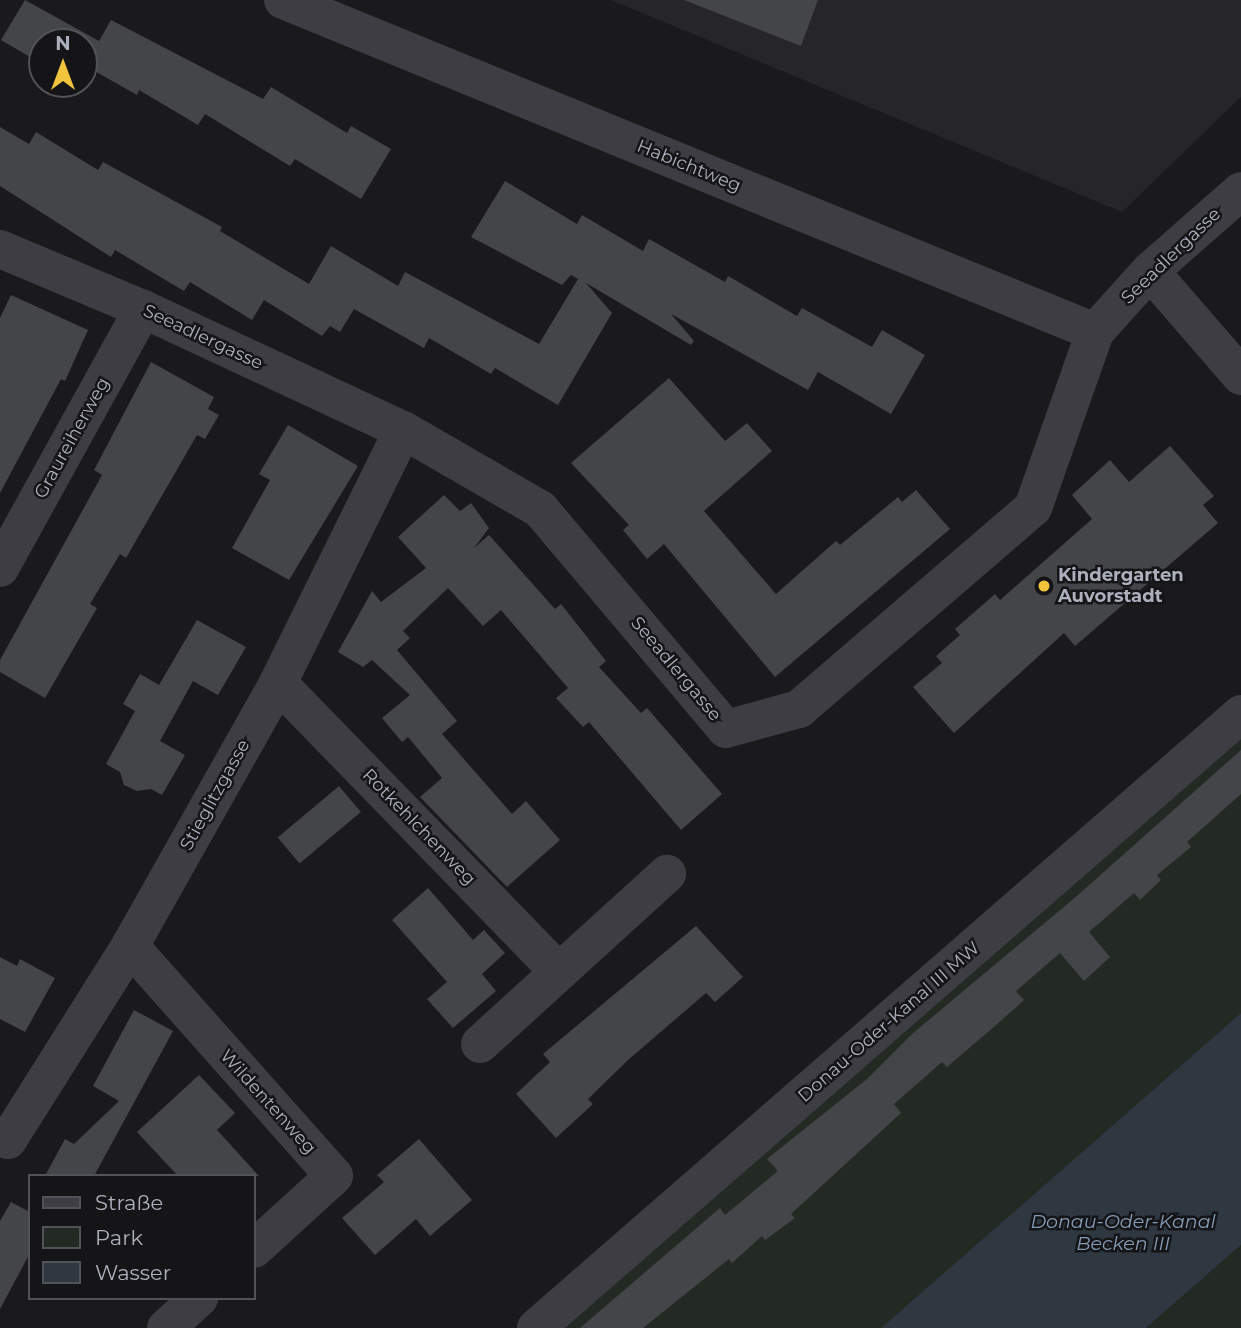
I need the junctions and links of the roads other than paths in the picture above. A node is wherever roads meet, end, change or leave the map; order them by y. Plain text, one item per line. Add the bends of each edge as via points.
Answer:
1 (283, 0) edge
2 (1241, 191) edge
3 (0, 249) edge
4 (1150, 271) junction
5 (143, 309) junction
6 (1095, 332) junction
7 (1241, 376) edge
8 (403, 430) junction
9 (0, 568) edge
10 (278, 683) junction
11 (1241, 715) edge
12 (667, 874) dead end
13 (130, 946) junction
14 (559, 972) junction
15 (480, 1044) dead end
16 (3, 1143) edge
17 (256, 1247) edge
18 (197, 1300) edge
19 (166, 1328) edge
20 (536, 1328) edge

1 - 6 street, Habichtweg
2 - 4 street, Seeadlergasse
3 - 5 street, Seeadlergasse
4 - 6 street, Seeadlergasse
4 - 7 street
5 - 8 street, Seeadlergasse
5 - 9 street, Graureiherweg
6 - 8 street, Seeadlergasse via 1034,508 799,709 726,729 540,509
8 - 10 street, Stieglitzgasse
10 - 13 street, Stieglitzgasse
10 - 14 street, Rotkehlchenweg
11 - 20 street, Donau-Oder-Kanal III MW
12 - 14 street
13 - 16 street, Stieglitzgasse
13 - 17 street, Wildentenweg via 334,1176
14 - 15 street
18 - 19 street

